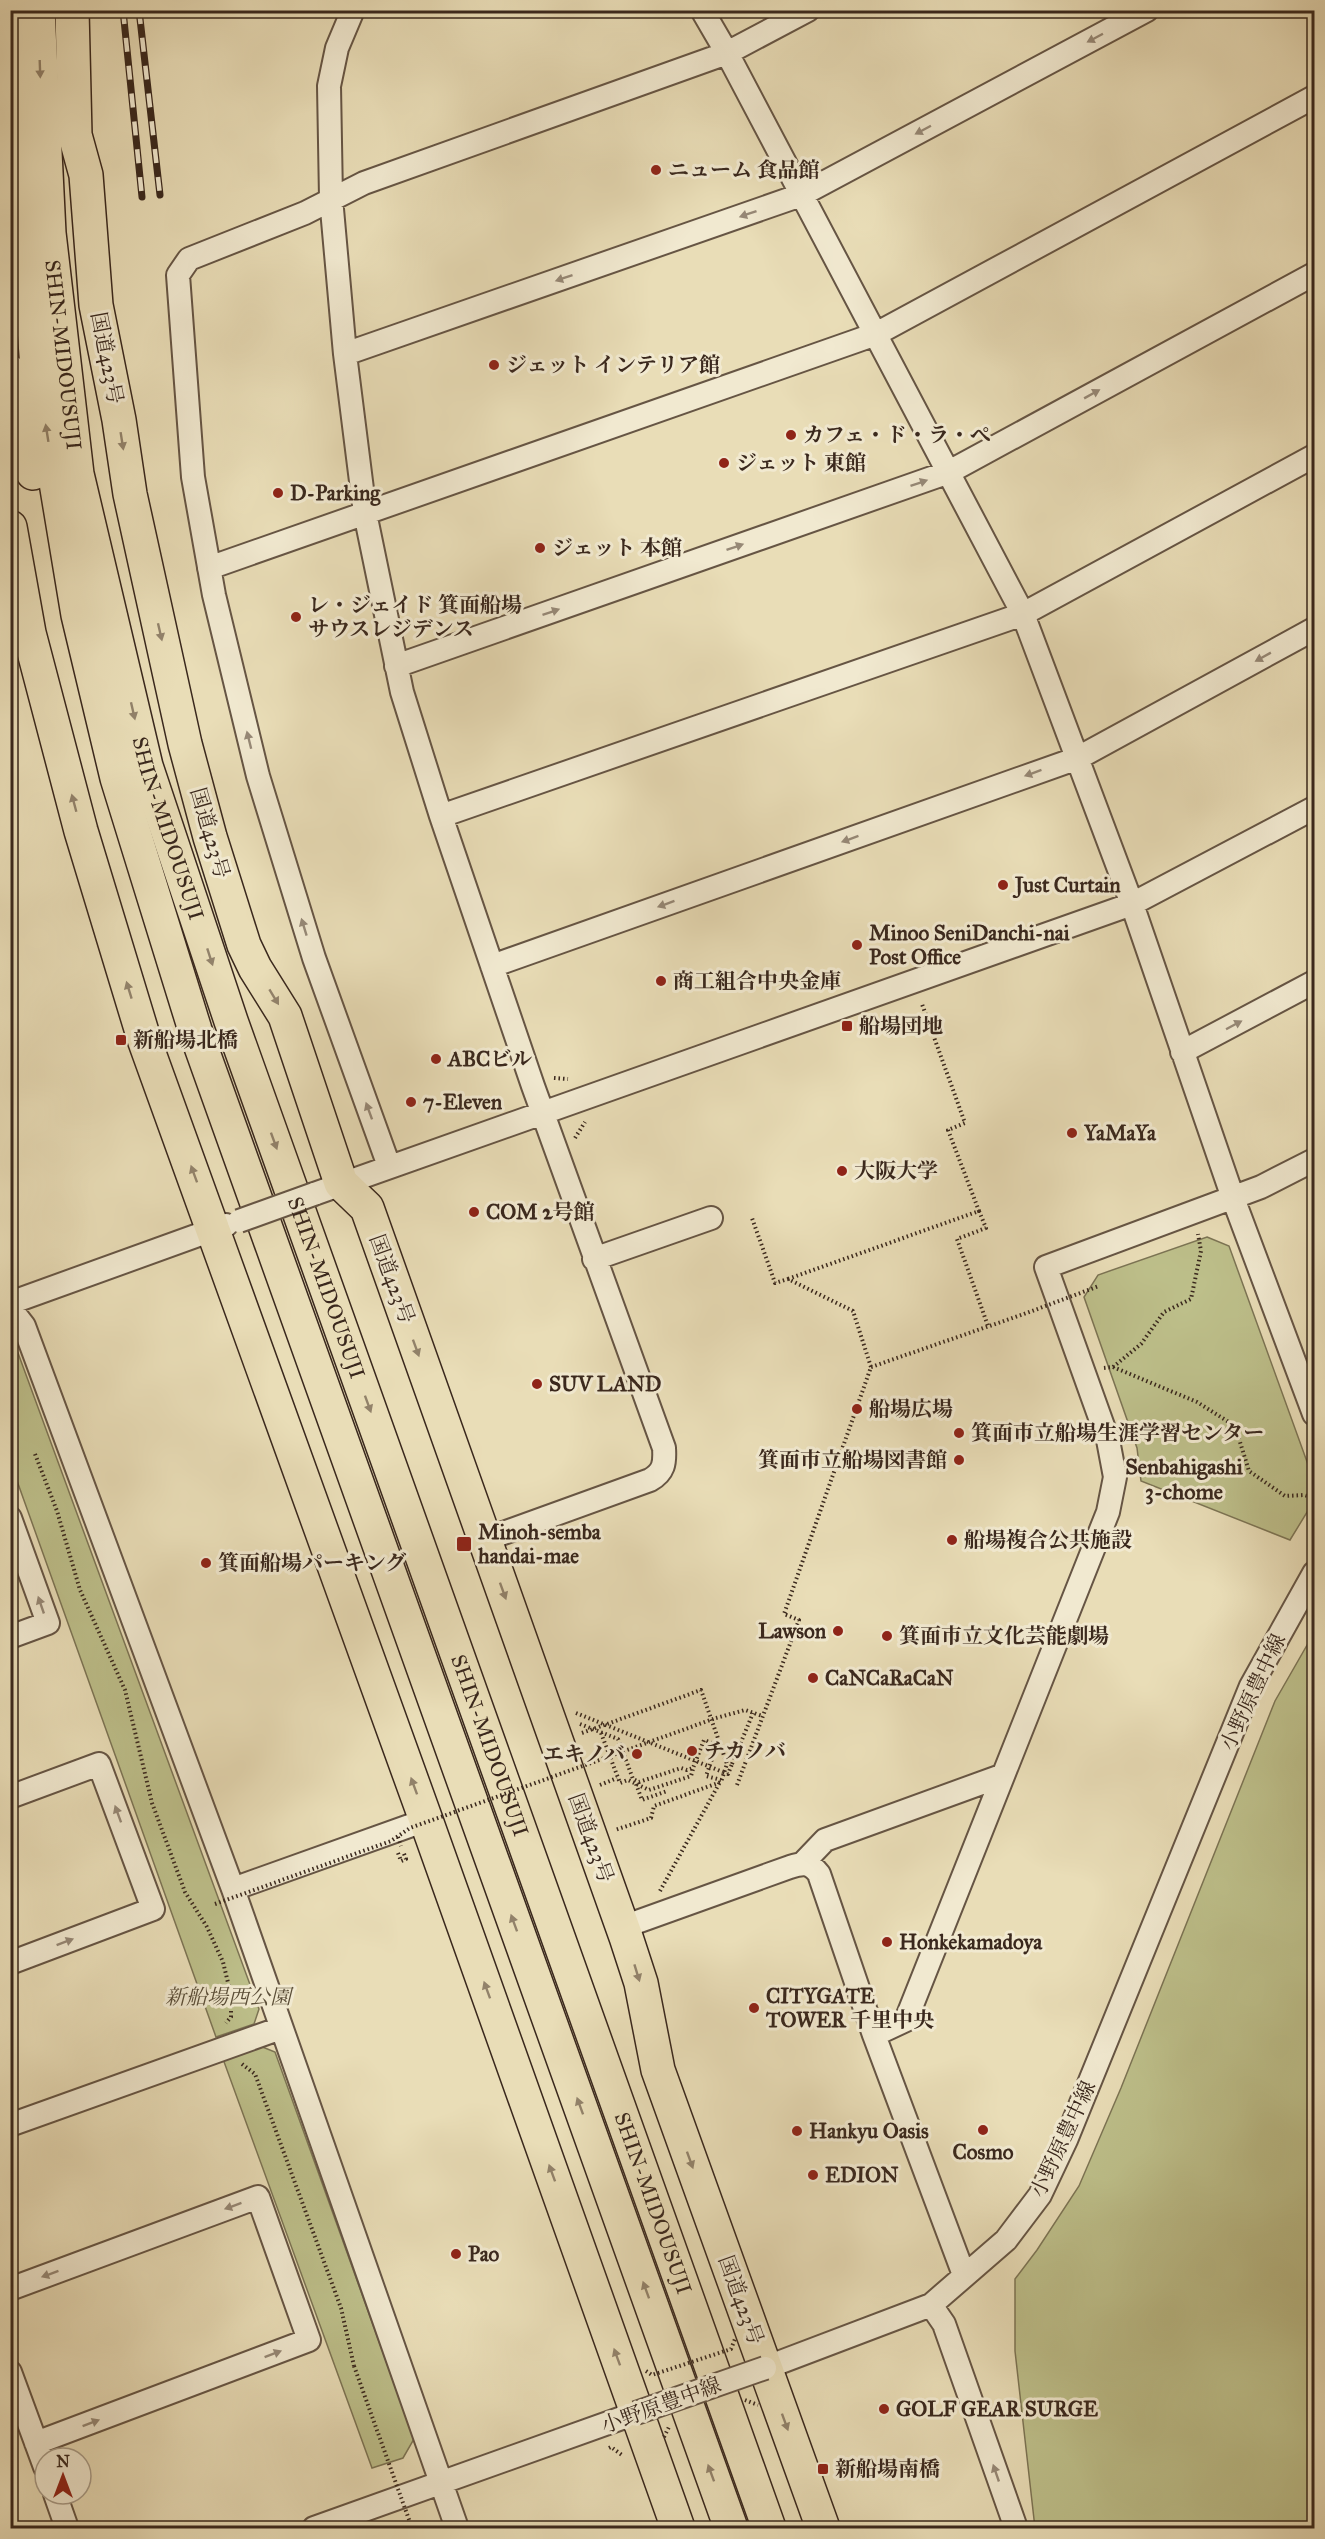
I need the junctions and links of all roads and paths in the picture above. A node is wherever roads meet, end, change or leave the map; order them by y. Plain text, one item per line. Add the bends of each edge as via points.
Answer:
1 (14, 10) edge
2 (38, 10) edge
3 (72, 10) edge
4 (353, 10) edge
5 (702, 10) edge
6 (808, 10) edge
7 (1147, 10) edge
8 (727, 53) junction
9 (1314, 97) edge
10 (75, 135) junction
11 (801, 195) junction
12 (331, 198) junction
13 (1314, 274) edge
14 (876, 334) junction
15 (345, 354) junction
16 (10, 372) edge
17 (1314, 456) edge
18 (949, 472) junction
19 (365, 513) junction
20 (10, 527) edge
21 (209, 568) junction
22 (108, 604) junction
23 (1023, 614) junction
24 (78, 615) junction
25 (1314, 629) edge
26 (20, 637) edge
27 (396, 666) junction
28 (1077, 758) junction
29 (1314, 808) edge
30 (441, 816) junction
31 (1132, 904) junction
32 (492, 966) junction
33 (1314, 982) edge
34 (922, 1004) dead end
35 (1182, 1052) junction
36 (554, 1078) dead end
37 (570, 1079) dead end
38 (544, 1113) junction
39 (586, 1122) dead end
40 (575, 1138) dead end
41 (1314, 1160) edge
42 (389, 1166) junction
43 (328, 1189) junction
44 (1233, 1198) junction
45 (979, 1211) junction
46 (711, 1218) dead end
47 (752, 1218) dead end
48 (227, 1225) junction
49 (1198, 1234) dead end
50 (594, 1258) junction
51 (788, 1279) junction
52 (1099, 1286) dead end
53 (10, 1304) edge
54 (10, 1308) edge
55 (988, 1326) junction
56 (871, 1367) junction
57 (1113, 1367) junction
58 (1103, 1368) dead end
59 (1314, 1414) edge
60 (35, 1454) dead end
61 (1314, 1498) edge
62 (10, 1518) edge
63 (484, 1540) junction
64 (1314, 1573) edge
65 (10, 1636) edge
66 (576, 1713) dead end
67 (753, 1713) junction
68 (762, 1716) junction
69 (596, 1721) dead end
70 (602, 1733) junction
71 (572, 1736) dead end
72 (693, 1768) junction
73 (616, 1772) junction
74 (1001, 1776) junction
75 (618, 1779) dead end
76 (633, 1779) junction
77 (721, 1781) junction
78 (736, 1785) dead end
79 (667, 1791) dead end
80 (10, 1797) edge
81 (426, 1820) junction
82 (606, 1833) dead end
83 (398, 1837) junction
84 (401, 1846) dead end
85 (803, 1863) junction
86 (232, 1889) junction
87 (657, 1896) dead end
88 (215, 1904) dead end
89 (622, 1927) junction
90 (10, 1963) edge
91 (225, 2024) dead end
92 (281, 2028) junction
93 (874, 2035) junction
94 (234, 2064) dead end
95 (10, 2125) edge
96 (964, 2275) junction
97 (10, 2289) edge
98 (931, 2305) junction
99 (735, 2338) dead end
100 (765, 2368) junction
101 (646, 2371) dead end
102 (10, 2372) edge
103 (636, 2413) junction
104 (36, 2443) junction
105 (37, 2446) edge
106 (601, 2451) dead end
107 (626, 2464) dead end
108 (441, 2482) junction
109 (59, 2506) edge
110 (453, 2518) edge
111 (400, 2521) dead end
112 (67, 2529) edge
113 (314, 2529) edge
114 (412, 2529) edge
115 (678, 2529) edge
116 (731, 2529) edge
117 (770, 2529) edge
118 (823, 2529) edge
119 (1016, 2529) edge

24 -> 1 highway, SHIN-MIDOUSUJI via 37,368 24,216
2 -> 22 highway, SHIN-MIDOUSUJI via 48,222 62,349 77,474
3 - 10 highway, 国道423号
4 - 12 street via 337,48 329,86
5 - 8 street
6 - 8 street
7 -> 11 street
8 - 11 street
8 - 12 street
9 - 14 street
10 - 22 highway via 88,432
10 -> 43 highway, 国道423号 via 86,176 96,305 130,494 185,744 244,945 285,1016
11 - 14 street
11 -> 15 street
12 - 15 street
12 - 21 street via 306,213 189,259 178,275 193,477
18 -> 13 street
14 - 18 street
14 - 19 street
15 - 19 street
16 - 24 highway via 53,557
17 - 23 street
18 - 23 street
27 -> 18 street
19 - 21 street
19 - 27 street
20 - 26 highway
42 -> 21 street via 314,958 258,776
22 -> 117 highway, SHIN-MIDOUSUJI via 147,766 231,1021
23 - 28 street
23 - 30 street
116 -> 24 highway, SHIN-MIDOUSUJI via 195,1030 117,778
25 -> 28 street
48 -> 26 highway via 145,1042
27 - 30 street
28 - 31 street
28 -> 32 street
29 - 31 street
30 - 32 street
31 - 35 street
31 - 38 street
32 - 38 street
35 -> 33 street
34 - 45 path via 965,1123 948,1130
35 - 44 street
36 - 37 path
38 - 42 street
38 - 50 street
39 - 40 path
41 - 44 street
42 - 43 street
43 - 48 street, bridge
43 -> 63 highway, 国道423号 via 367,1208
44 - 59 street
44 - 74 street via 1046,1267 1108,1440 1115,1477 1108,1512
45 - 51 path
45 - 55 path via 986,1228 957,1239
46 - 50 street
47 - 51 path via 775,1283
48 - 53 street
81 -> 48 highway
49 - 57 path via 1201,1251 1191,1299 1164,1312 1141,1344
50 - 63 street via 664,1448 660,1474
51 - 56 path via 853,1311
52 - 55 path, bridge
54 - 86 street via 24,1326
55 - 56 path
56 - 68 path via 784,1614 799,1620
57 - 58 path
57 - 61 path via 1197,1402 1235,1426 1249,1471 1285,1496
60 - 91 path via 80,1590 125,1690 152,1803 185,1892 223,1962 231,1995 231,2017
65 -> 62 street via 48,1623
63 -> 89 highway, 国道423号
64 - 96 street, 小野原豊中線 via 1251,1686 1040,2195 1006,2240
66 - 70 path via 581,1724
67 - 68 path
67 - 69 path, bridge via 728,1774
67 - 83 path, bridge via 745,1710 716,1718 410,1828
68 - 78 path
70 - 73 path
70 - 76 path via 618,1739
71 - 77 path via 701,1690 727,1764
72 - 73 path via 691,1776 649,1790 628,1780 620,1783
72 - 76 path via 681,1768 639,1782
72 - 77 path via 704,1740 717,1745 706,1776
73 - 76 path via 622,1783
74 - 85 street via 825,1840
74 - 93 street via 906,2020
75 - 79 path via 624,1776 635,1782 642,1800
77 - 82 path via 654,1806 651,1818
77 - 87 path
90 -> 80 street via 153,1909 99,1764
81 - 86 street
103 -> 81 highway
83 - 84 path, bridge
83 - 88 path, bridge
85 - 89 street
85 - 93 street via 813,1866 819,1874
86 - 92 street
89 -> 100 highway, 国道423号 via 641,1983 658,2070
92 - 95 street
92 - 108 street
93 - 96 street
94 - 114 path, bridge via 243,2064 255,2074 341,2308 354,2366
96 - 98 street, 小野原豊中線
104 -> 97 street via 309,2340 258,2197
98 - 100 street, 小野原豊中線
119 -> 98 street via 944,2324
99 - 101 path, bridge via 731,2349 652,2375
100 - 103 street, 小野原豊中線, bridge
100 -> 118 highway, 国道423号
102 - 104 street
103 - 108 street, 小野原豊中線
103 - 115 highway
104 - 105 street
106 - 107 path via 611,2447 622,2454
108 - 110 street
108 - 113 street, 小野原豊中線
109 - 112 street
110 - 111 path via 422,2513

